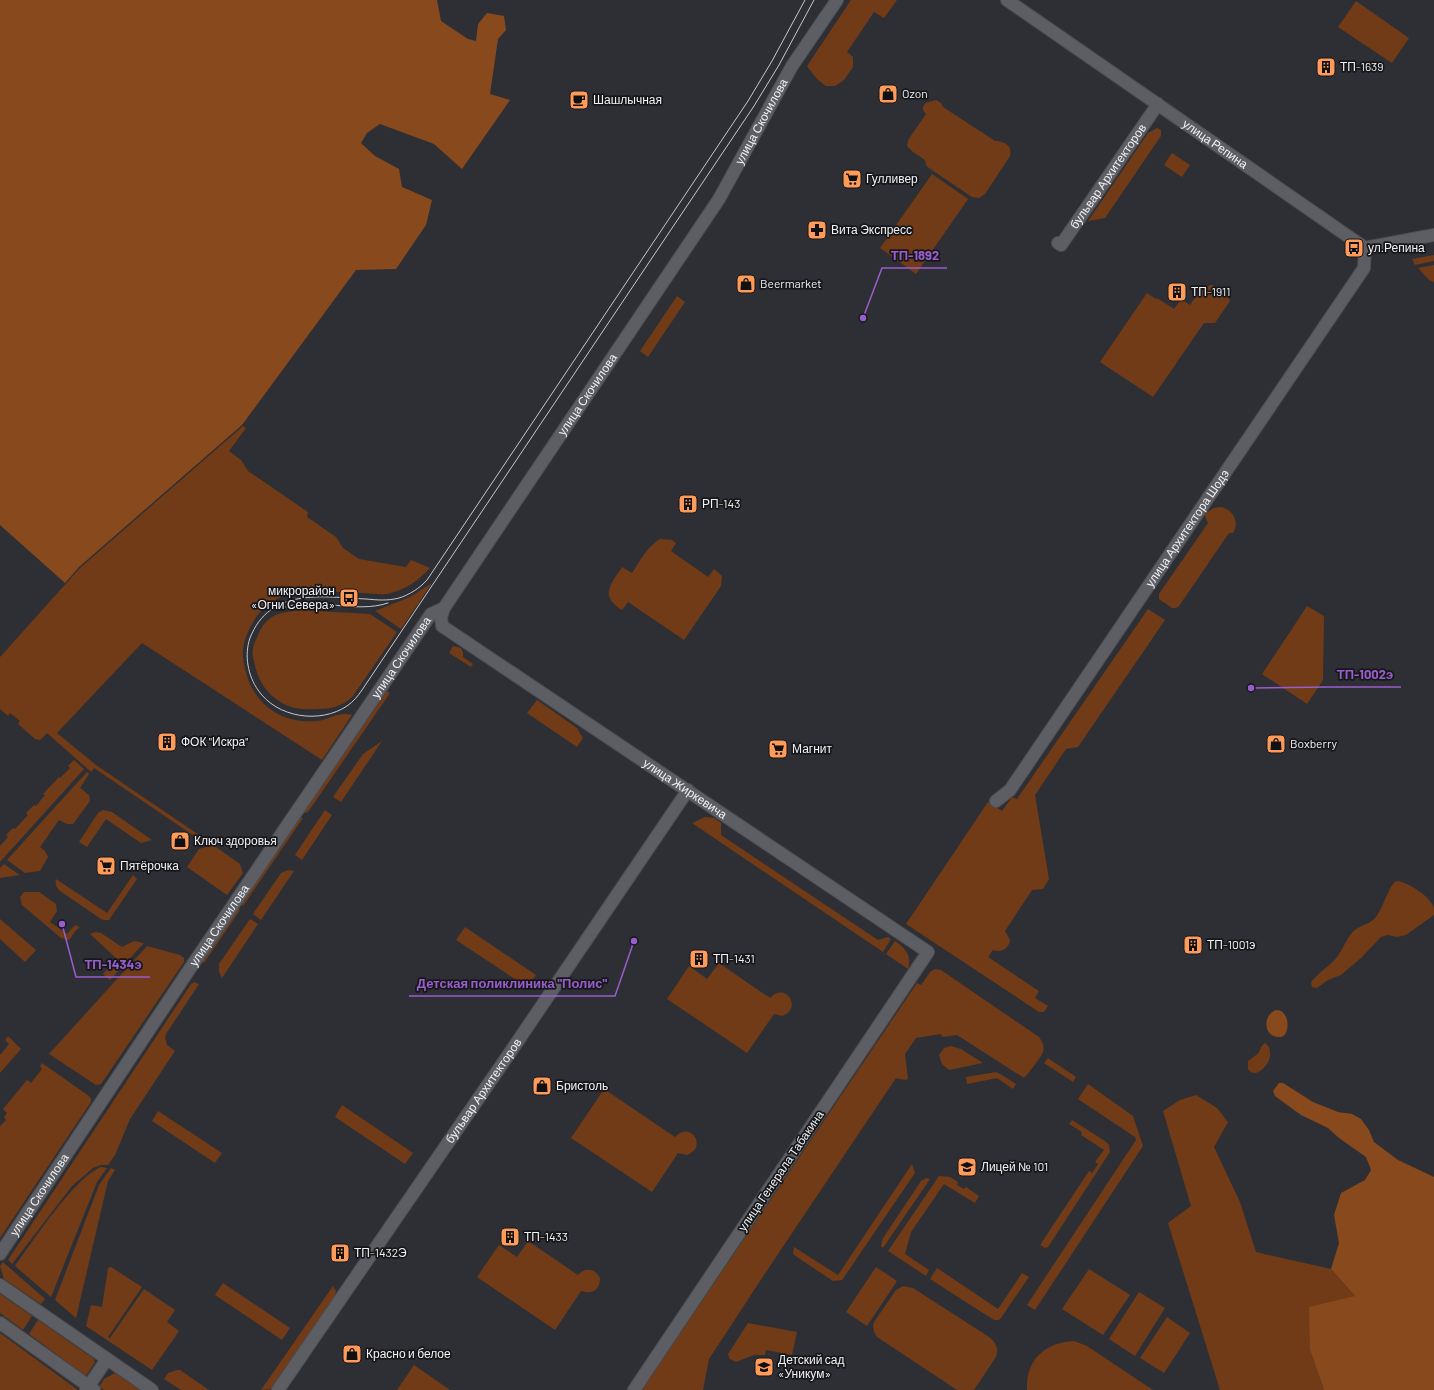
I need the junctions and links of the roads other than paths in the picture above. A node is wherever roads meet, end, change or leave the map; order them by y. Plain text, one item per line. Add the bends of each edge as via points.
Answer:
1 (837, 0) edge
2 (1007, 0) edge
3 (1158, 104) junction
4 (1434, 235) edge
5 (1058, 243) dead end
6 (1365, 248) junction
7 (444, 608) junction
8 (688, 790) junction
9 (996, 801) dead end
10 (928, 952) joint
11 (0, 1254) edge
12 (0, 1285) edge
13 (0, 1323) edge
14 (107, 1359) junction
15 (89, 1389) edge
16 (152, 1390) edge
17 (278, 1390) edge
18 (634, 1390) edge

1 - 7 street, улица Скочилова via 792,66 719,199
2 - 3 street, улица Репина
3 - 5 street, бульвар Архитекторов via 1061,245
3 - 6 street, улица Репина
4 - 6 street
6 - 9 street, улица Архитектора Шодэ via 1364,268 1010,790
7 - 8 street, улица Жиркевича via 442,626
7 - 11 street, улица Скочилова via 431,614
8 - 10 street, улица Жиркевича
8 - 17 street, бульвар Архитекторов
10 - 18 street, улица Генерала Табакина
12 - 14 street
13 - 15 street
14 - 15 street
14 - 16 street

